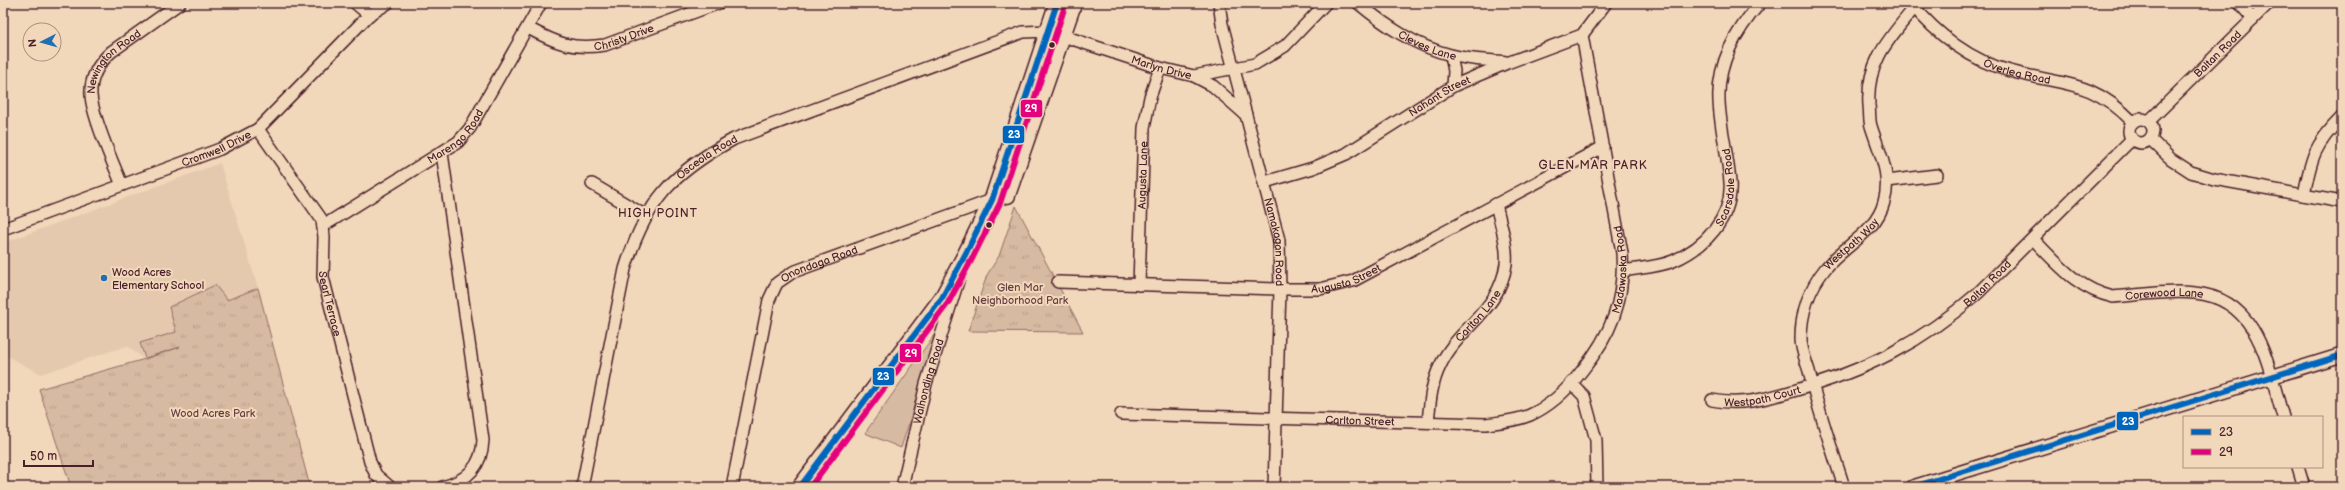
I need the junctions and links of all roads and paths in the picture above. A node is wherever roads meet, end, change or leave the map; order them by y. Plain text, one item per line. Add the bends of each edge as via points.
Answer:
1 (180, 3) edge
2 (355, 3) edge
3 (388, 3) edge
4 (541, 3) edge
5 (719, 3) edge
6 (1057, 3) edge
7 (1076, 3) edge
8 (1219, 3) edge
9 (1326, 3) edge
10 (1358, 3) edge
11 (1606, 3) edge
12 (1760, 3) edge
13 (2239, 3) edge
14 (2270, 3) edge
15 (1913, 5) edge
16 (369, 15) junction
17 (2253, 19) junction
18 (528, 28) junction
19 (1048, 31) junction
20 (1582, 35) junction
21 (1065, 36) junction
22 (1451, 56) junction
23 (1507, 62) junction
24 (1160, 68) junction
25 (1233, 69) junction
26 (1194, 76) junction
27 (1453, 86) junction
28 (1246, 116) junction
29 (2342, 117) edge
30 (2133, 122) junction
31 (2149, 122) junction
32 (258, 129) junction
33 (2132, 139) junction
34 (2150, 139) junction
35 (1603, 147) junction
36 (442, 153) junction
37 (1937, 175) dead end
38 (1887, 181) junction
39 (1264, 182) junction
40 (592, 184) dead end
41 (122, 185) junction
42 (2304, 195) junction
43 (992, 200) junction
44 (2342, 202) edge
45 (1496, 204) junction
46 (646, 216) junction
47 (323, 226) junction
48 (3, 229) edge
49 (2033, 239) junction
50 (966, 253) junction
51 (1623, 271) junction
52 (1058, 282) dead end
53 (1139, 285) junction
54 (1280, 289) junction
55 (2342, 355) edge
56 (2271, 377) junction
57 (1572, 384) junction
58 (1812, 386) junction
59 (1712, 400) dead end
60 (1122, 414) dead end
61 (2283, 416) edge
62 (1276, 418) junction
63 (1428, 422) junction
64 (2298, 468) edge
65 (390, 487) edge
66 (442, 487) edge
67 (582, 487) edge
68 (732, 487) edge
69 (800, 487) edge
70 (902, 487) edge
71 (1274, 487) edge
72 (1597, 487) edge
73 (1844, 487) edge
74 (1913, 487) edge
75 (2304, 487) edge

1 - 41 street, Newington Road via 111,52 103,60 93,78 91,95 94,111
2 - 16 street
3 - 16 street, Cromwell Drive
4 - 18 street, Marengo Road
5 - 18 street, Christy Drive via 605,45 587,48 556,43
6 - 19 main road
7 - 21 street
8 - 25 street, Namakagan Road
9 - 25 street, Marlyn Drive via 1285,46 1255,64
10 - 22 street, Cleves Lane via 1398,34
11 - 20 street
12 - 51 street, Scarsdale Road via 1744,22 1730,46 1723,66 1719,100 1730,184 1727,205 1718,224 1712,234 1694,250 1672,262
13 - 17 street
14 - 17 street, Baltan Road
15 - 30 street, Overlea Road via 1947,39 1976,58 2009,71 2065,82 2089,90 2117,106
15 - 38 street, Westpath Way via 1882,48 1868,90 1871,124 1885,162
16 - 32 street, Cromwell Drive
17 - 31 street, Baltan Road
18 - 36 street, Marengo Road via 470,128 458,142
19 - 21 street, Marlyn Drive
19 - 43 main road
19 - 46 street, Osceola Road via 1023,32 734,139 707,154 682,173
20 - 23 street, Nahant Street
20 - 35 street, Madawaska Road
21 - 24 street, Marlyn Drive
21 - 43 street, Onondaga Road via 1009,196
22 - 23 street, Cleves Lane
22 - 27 street
23 - 27 street, Nahant Street
24 - 26 street, Marlyn Drive
24 - 53 street, Augusta Lane via 1150,97 1144,128
25 - 26 street, Marlyn Drive
25 - 28 street, Namakagan Road
26 - 28 street via 1213,86
27 - 39 street, Nahant Street via 1346,154 1313,168
28 - 39 street, Namakagan Road
29 - 42 street via 2318,145 2311,158
30 - 31 street via 2139,119
30 - 33 street via 2129,132
31 - 34 street via 2153,132
32 - 41 street, Cromwell Drive via 220,149
32 - 47 street, Searl Terrace via 320,215
33 - 34 street via 2143,143
33 - 49 street, Baltan Road
34 - 42 street via 2191,172 2214,179
35 - 45 street, Augusta Street
35 - 51 street, Madawaska Road
36 - 47 street, Marengo Road
36 - 66 street via 483,452 475,469 467,477
37 - 38 street
38 - 58 street, Westpath Way via 1884,202 1876,220 1826,268 1811,292 1804,313 1801,340
39 - 54 street, Namakagan Road via 1279,240
40 - 46 street
41 - 48 street, Cromwell Drive
42 - 44 street
43 - 50 main road
43 - 68 street, Onondaga Road via 792,272 777,283 769,300
45 - 54 street, Augusta Street via 1353,281 1320,289
45 - 63 street, Carlton Lane via 1506,263 1502,281 1492,304 1450,350 1440,366 1432,389
46 - 67 street, Osceola Road via 635,237 625,269
47 - 65 street, Searl Terrace via 323,277 370,462 376,475
49 - 56 street, Corewood Lane via 2072,278 2084,287 2102,294 2113,296 2194,293 2227,303 2243,315 2255,330
49 - 58 street, Baltan Road via 1978,294 1921,338 1888,357
50 - 69 main road via 942,298
50 - 70 street, Walhonding Road via 915,425
51 - 57 street, Madawaska Road via 1620,300 1610,330 1595,355
52 - 53 street, Augusta Street
53 - 54 street, Augusta Street
54 - 62 street, Namakagan Road
55 - 56 street
56 - 61 street
56 - 74 street
57 - 63 street, Carlton Street via 1549,404 1513,421 1486,424
57 - 72 street via 1584,396 1596,440
58 - 59 street, Westpath Court via 1756,402
58 - 73 street, Westpath Way
60 - 62 street, Carlton Street
62 - 63 street, Carlton Street
62 - 71 street, Namakagan Road
64 - 75 street

